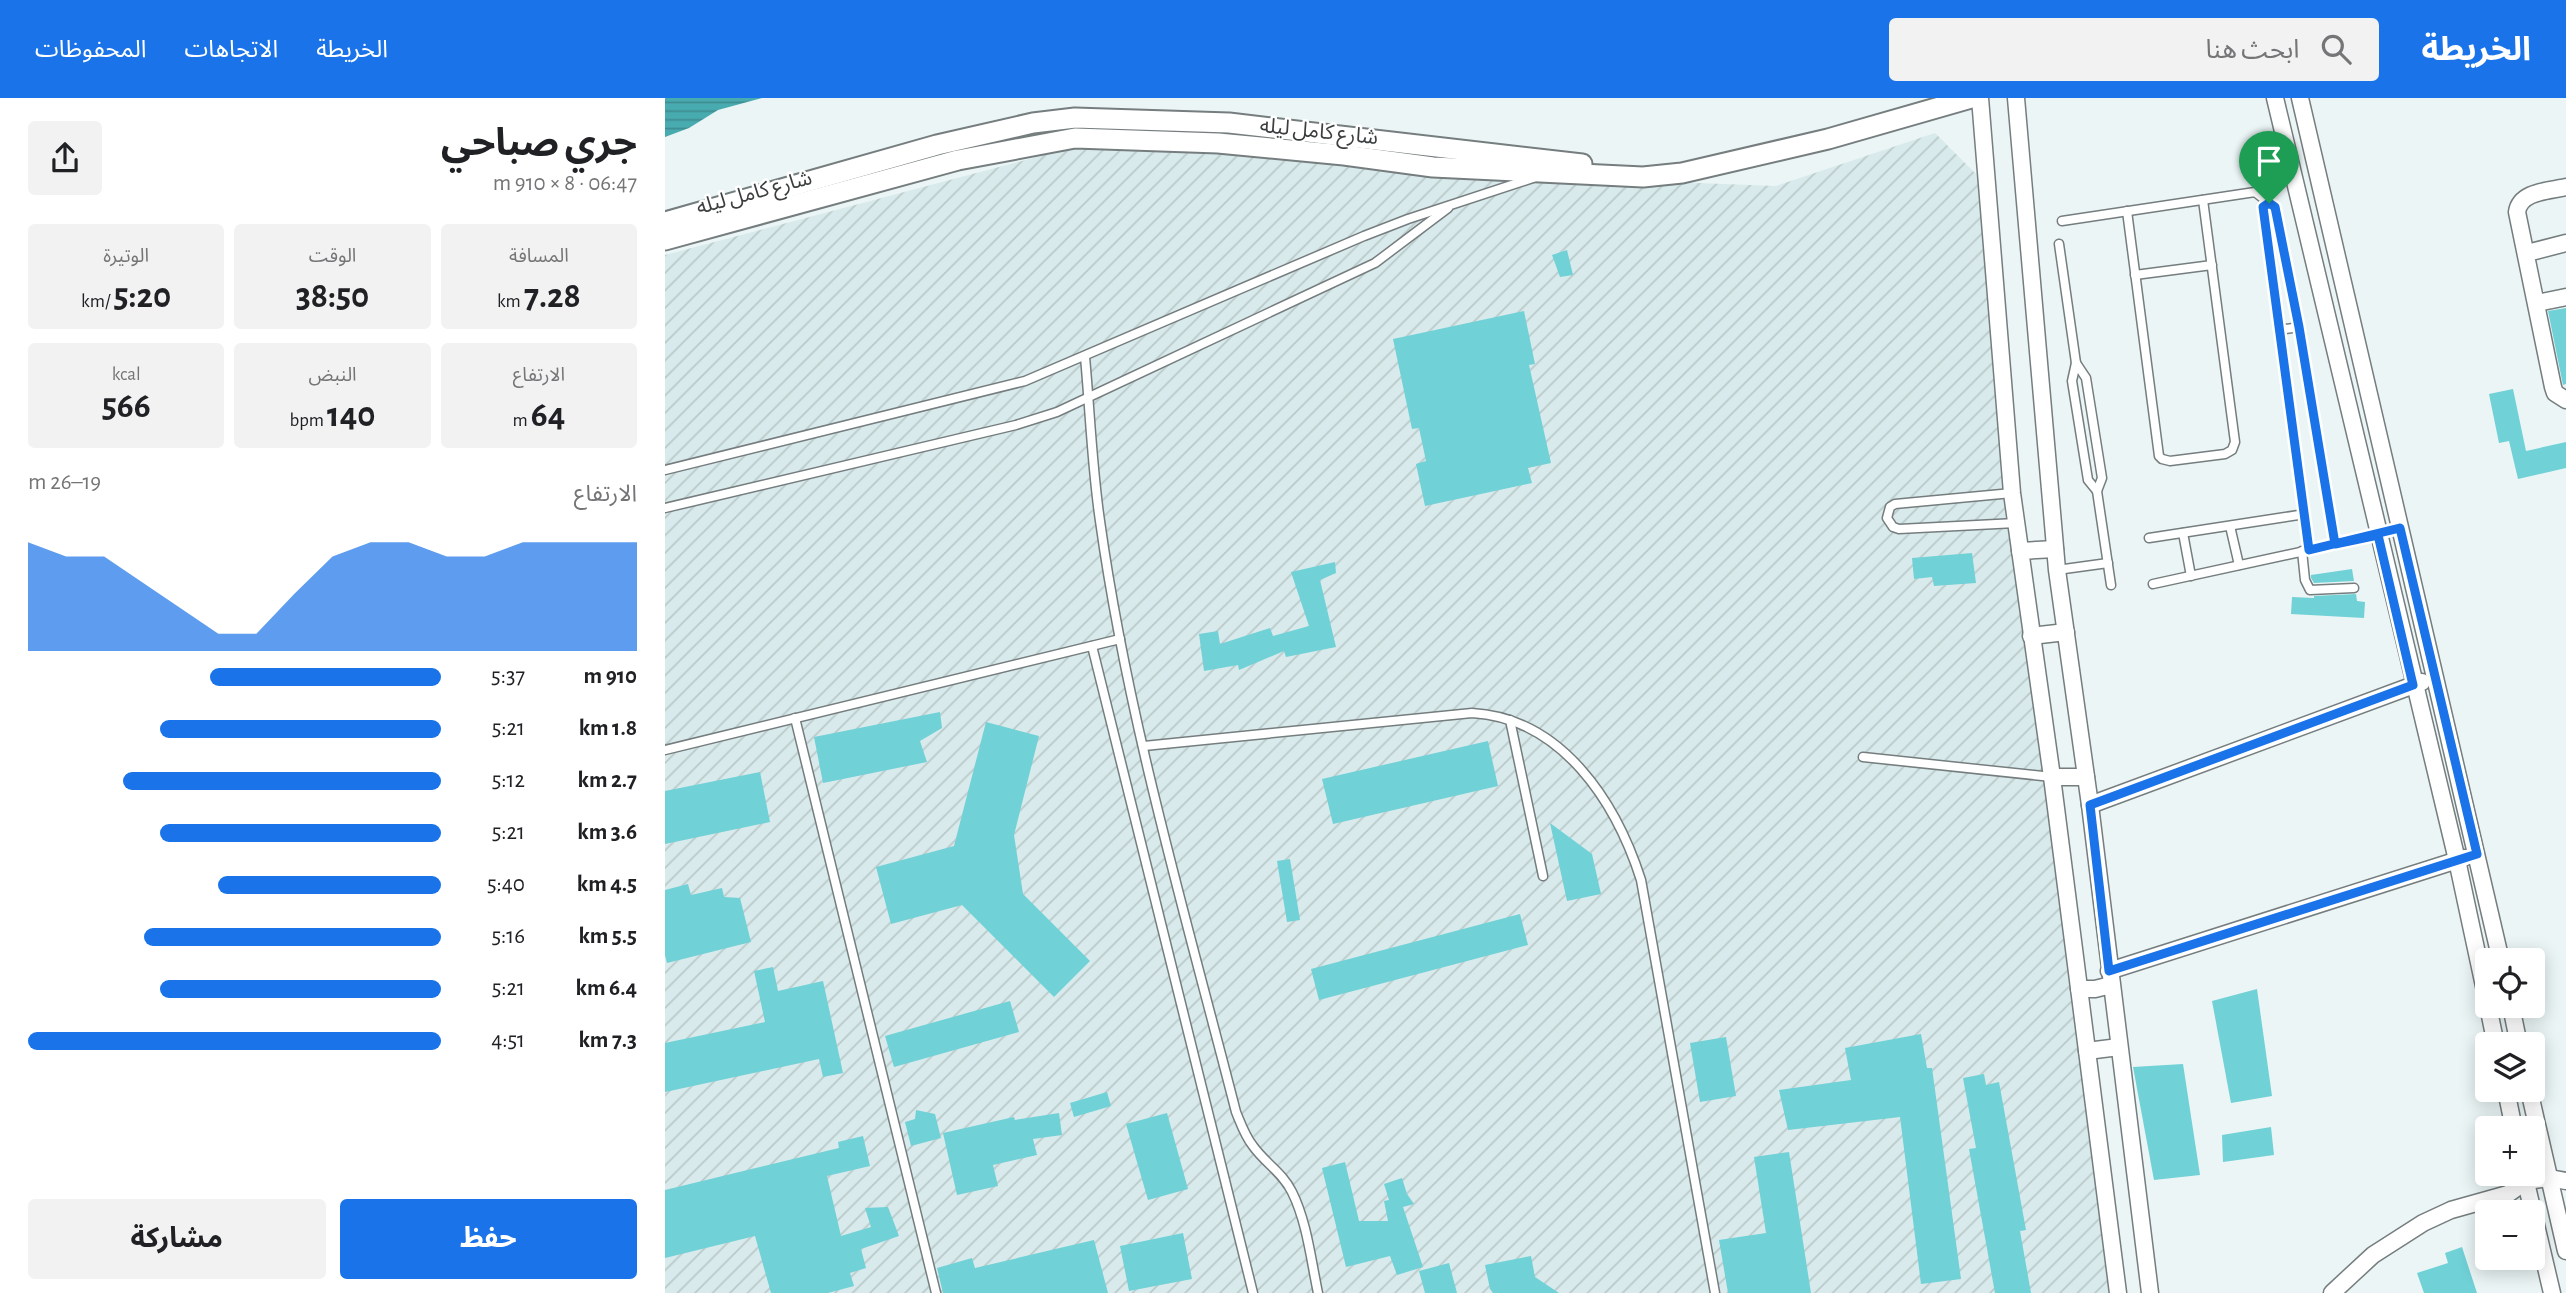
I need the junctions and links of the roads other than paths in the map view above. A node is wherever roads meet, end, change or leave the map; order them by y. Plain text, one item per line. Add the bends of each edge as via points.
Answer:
1 (1932, 98) edge
2 (1971, 98) edge
3 (1980, 98) edge
4 (2016, 98) edge
5 (2275, 98) edge
6 (2300, 98) edge
7 (1584, 164) junction
8 (1546, 174) junction
9 (2566, 187) edge
10 (2203, 200) junction
11 (2269, 203) junction
12 (1453, 204) junction
13 (2127, 211) junction
14 (2062, 221) dead end
15 (665, 222) edge
16 (665, 240) edge
17 (2566, 243) edge
18 (2059, 244) dead end
19 (2527, 253) junction
20 (2212, 265) junction
21 (2135, 275) junction
22 (2566, 297) edge
23 (2537, 303) junction
24 (2299, 327) junction
25 (2279, 330) junction
26 (1085, 357) junction
27 (2076, 363) junction
28 (1089, 397) junction
29 (2566, 400) edge
30 (665, 470) edge
31 (2097, 491) junction
32 (2012, 493) junction
33 (665, 508) edge
34 (2305, 514) junction
35 (2016, 523) junction
36 (2230, 526) junction
37 (2400, 528) junction
38 (2183, 533) junction
39 (2378, 535) junction
40 (2149, 538) dead end
41 (2335, 544) junction
42 (2055, 548) junction
43 (2306, 550) junction
44 (2020, 551) junction
45 (2108, 563) junction
46 (2239, 565) junction
47 (2057, 570) junction
48 (2191, 576) junction
49 (2153, 584) dead end
50 (2111, 585) dead end
51 (2354, 588) dead end
52 (2066, 632) junction
53 (2031, 636) junction
54 (1120, 639) junction
55 (1091, 646) junction
56 (2434, 677) junction
57 (2413, 685) junction
58 (2442, 712) junction
59 (2421, 717) junction
60 (795, 718) junction
61 (1510, 720) junction
62 (1144, 746) junction
63 (665, 750) edge
64 (1863, 757) dead end
65 (2052, 777) junction
66 (2086, 777) junction
67 (2090, 805) junction
68 (2477, 854) junction
69 (2457, 860) junction
70 (1543, 876) dead end
71 (2476, 948) edge
72 (2498, 948) edge
73 (2077, 968) junction
74 (2110, 973) junction
75 (2079, 989) junction
76 (2119, 1047) junction
77 (2087, 1051) junction
78 (2532, 1102) edge
79 (2545, 1178) edge
80 (2549, 1178) junction
81 (2566, 1181) edge
82 (2516, 1186) edge
83 (2527, 1186) edge
84 (2508, 1194) junction
85 (2560, 1194) edge
86 (2530, 1200) junction
87 (2138, 1210) junction
88 (2107, 1214) junction
89 (2566, 1251) edge
90 (2545, 1266) edge
91 (936, 1293) edge
92 (1253, 1293) edge
93 (1318, 1293) edge
94 (1715, 1293) edge
95 (2118, 1293) edge
96 (2150, 1293) edge
97 (2332, 1293) edge
98 (2551, 1293) edge

1 - 7 street, شارع كامل ليله via 1665,163
2 - 8 street, شارع كامل ليله via 1828,139 1682,173 1643,177
3 - 32 street
4 - 42 street
5 - 39 street
6 - 37 street
7 - 8 street
7 - 15 street, شارع كامل ليله via 1229,123 1075,118 937,145
8 - 12 lane
8 - 16 street, شارع كامل ليله via 1433,167 1218,143 1075,138 958,160
9 - 19 street via 2527,196 2520,202 2517,212
10 - 11 lane via 2255,192
10 - 13 lane
10 - 20 lane
11 - 24 lane via 2275,207
11 - 25 lane via 2263,207
12 - 26 lane via 1364,236
12 - 28 lane via 1375,263
13 - 14 lane
13 - 21 lane
17 - 19 street
18 - 27 lane
19 - 23 street
20 - 21 lane
20 - 21 lane via 2235,442 2225,454 2169,461 2159,456
22 - 23 street
23 - 29 street via 2553,387 2560,399
24 - 25 lane
24 - 41 lane
25 - 34 lane
26 - 28 lane
26 - 30 lane via 1004,387
27 - 31 lane via 2085,378 2090,403 2102,478
27 - 31 lane via 2072,381 2088,480
28 - 33 lane via 1016,425
28 - 54 lane via 1099,519
31 - 45 lane
32 - 35 street
32 - 35 lane via 1895,504 1887,518 1899,529
34 - 36 lane
34 - 43 lane
35 - 44 street
36 - 38 lane
36 - 46 lane
37 - 39 street
37 - 56 street
38 - 40 lane
38 - 48 lane
39 - 41 lane
39 - 57 street
41 - 43 lane
42 - 44 street
42 - 47 street
43 - 46 lane
43 - 51 lane via 2305,580 2310,590
44 - 53 street
45 - 47 lane
45 - 50 lane
46 - 48 lane
47 - 52 street
48 - 49 lane
52 - 53 street
52 - 66 street
53 - 65 street
54 - 55 lane
54 - 62 lane
55 - 60 lane
55 - 92 lane
56 - 57 street
56 - 58 street
57 - 59 street
57 - 67 street
58 - 59 street
58 - 68 street
59 - 69 street
60 - 63 lane
60 - 91 lane
61 - 62 lane via 1472,713
61 - 70 lane
61 - 94 lane via 1545,736 1571,758 1602,796 1632,850 1648,911
62 - 93 lane via 1236,1112 1253,1146 1291,1191
64 - 65 lane
65 - 66 street
65 - 73 street
66 - 67 street
67 - 74 street
68 - 69 street
68 - 72 street
69 - 71 street
69 - 74 street
73 - 74 street via 2092,963
73 - 75 street
74 - 75 street via 2095,989
74 - 76 street
75 - 77 street
76 - 77 street
76 - 87 street
77 - 88 street
78 - 80 street
79 - 80 street
80 - 81 street
80 - 85 street
82 - 84 street
83 - 86 street
84 - 86 street
84 - 97 street via 2451,1210 2406,1233 2373,1255
85 - 86 street
85 - 89 street
87 - 88 street
87 - 96 street
88 - 95 street
90 - 98 street

